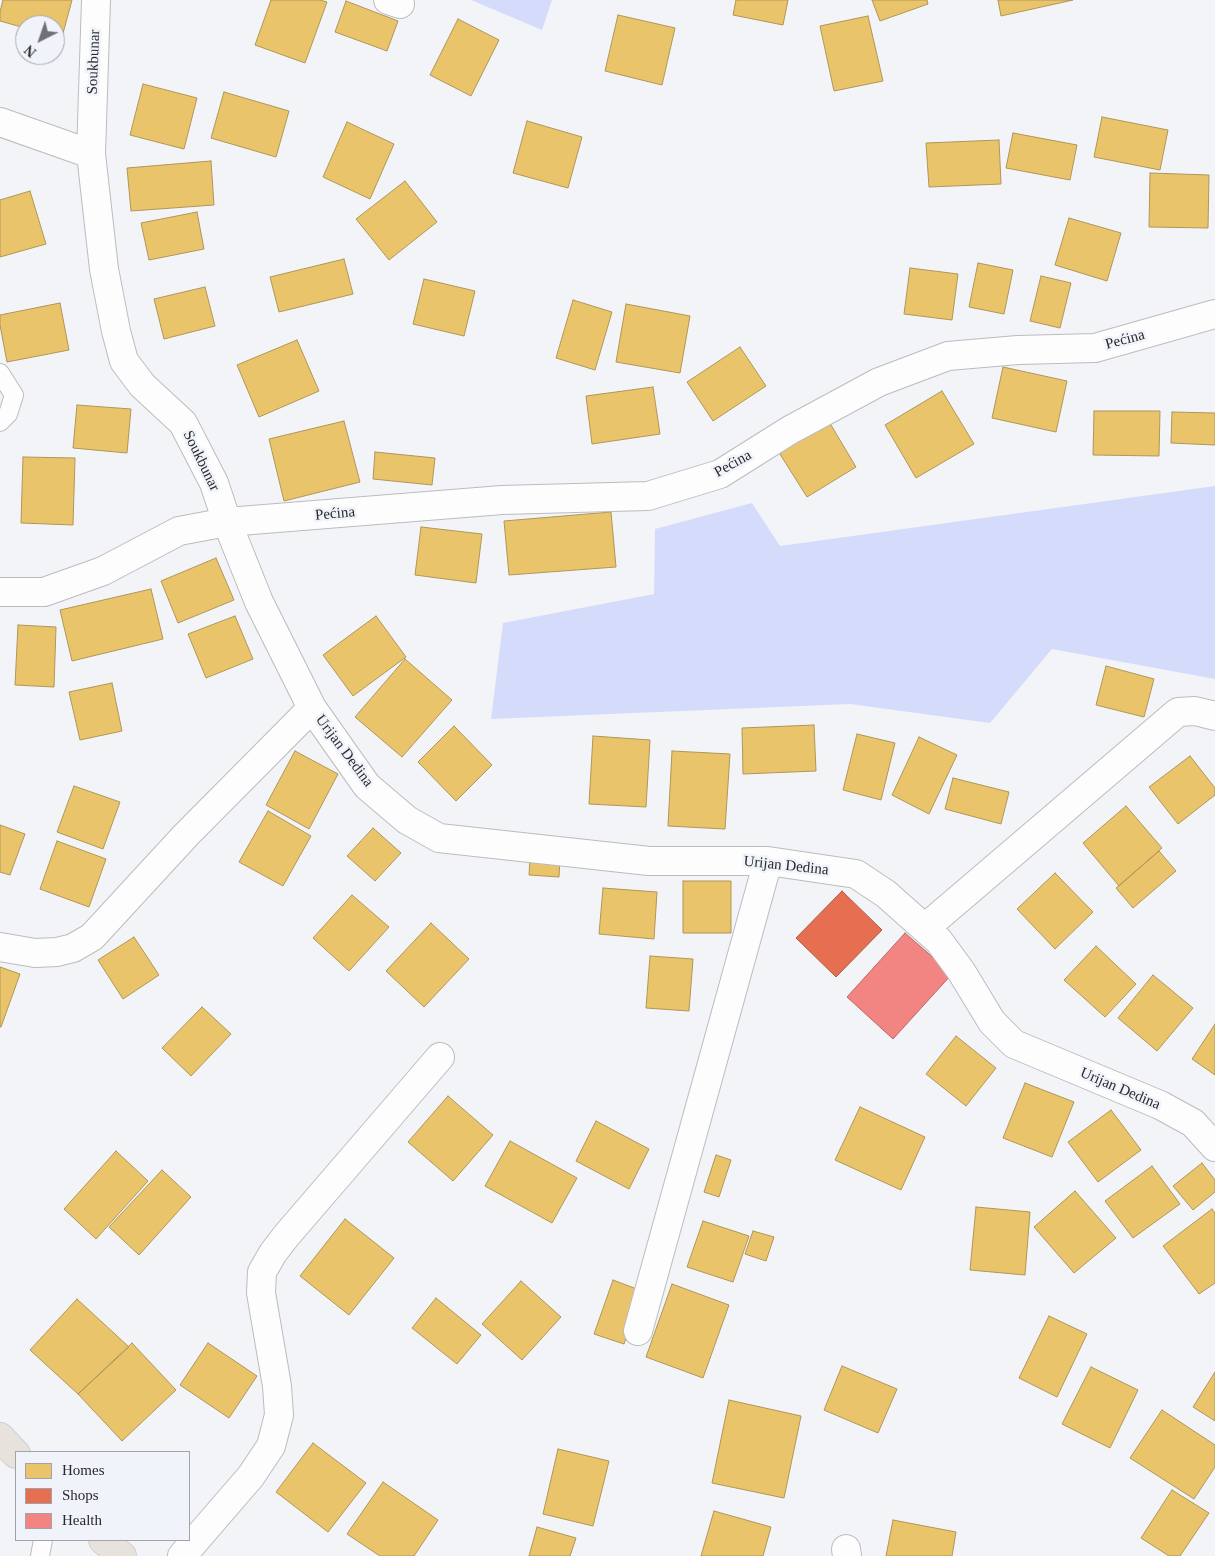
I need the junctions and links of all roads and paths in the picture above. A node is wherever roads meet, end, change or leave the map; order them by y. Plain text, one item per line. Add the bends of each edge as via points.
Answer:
1 (96, 0) edge
2 (0, 122) edge
3 (91, 154) junction
4 (1215, 314) edge
5 (0, 373) edge
6 (0, 422) edge
7 (227, 522) junction
8 (0, 592) edge
9 (312, 708) junction
10 (1215, 716) edge
11 (768, 862) junction
12 (925, 928) junction
13 (0, 947) edge
14 (440, 1056) dead end
15 (1215, 1147) edge
16 (638, 1331) dead end
17 (0, 1437) edge
18 (15, 1453) edge
19 (42, 1541) edge
20 (104, 1541) edge
21 (40, 1556) edge
22 (122, 1556) edge
23 (182, 1556) edge

1 - 3 street, Soukbunar
2 - 3 street
3 - 7 street, Soukbunar via 104,269 124,361 142,385 183,423 214,483
4 - 7 street, Pećina via 1096,348 948,356 879,382 790,430 720,474 648,496 502,500
5 - 6 lane via 14,395 8,414
7 - 8 street via 179,531 103,571 44,592
7 - 9 street, Urijan Dedina via 259,602
9 - 11 street, Urijan Dedina via 367,786 407,820 439,838 650,861
9 - 13 street, Urijan Dedina via 92,936 73,948 57,952 36,953
10 - 12 street via 1195,711 1178,712
11 - 12 street, Urijan Dedina via 856,874 886,894
11 - 16 street
12 - 15 street, Urijan Dedina via 961,971 992,1022 1014,1044 1160,1105 1193,1123
14 - 23 street via 286,1236 262,1272 261,1293 279,1415 271,1446 250,1476
17 - 18 main road
19 - 21 lane
20 - 22 main road

